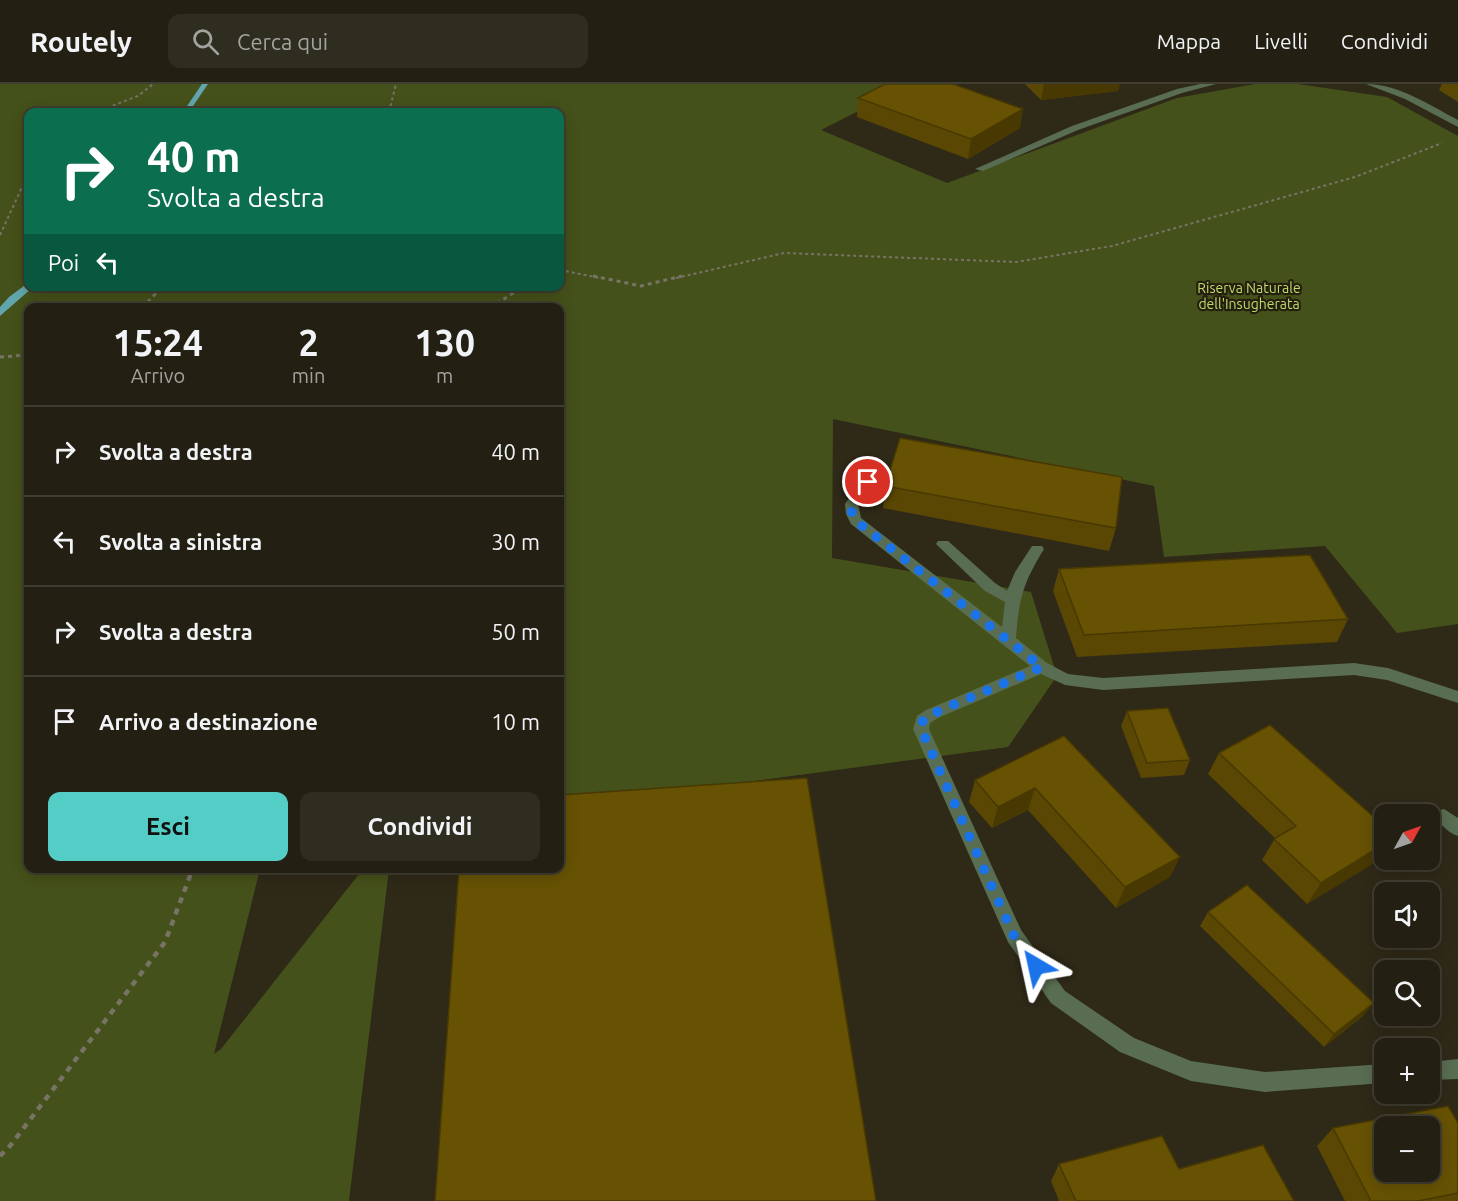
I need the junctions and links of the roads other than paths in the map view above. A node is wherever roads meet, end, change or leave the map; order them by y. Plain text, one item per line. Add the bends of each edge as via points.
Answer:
1 (1212, 84) edge
2 (1370, 84) edge
3 (1458, 124) edge
4 (980, 169) dead end
5 (868, 482) dead end
6 (943, 544) dead end
7 (1037, 549) dead end
8 (1011, 600) junction
9 (1008, 640) junction
10 (1042, 667) junction
11 (1458, 697) edge
12 (1444, 816) dead end
13 (1458, 829) edge
14 (1458, 1069) edge
15 (1440, 1070) edge
16 (1374, 1075) edge

1 - 4 street via 1180,91 1075,128
2 - 3 street via 1408,97
5 - 9 street via 850,503 856,521
6 - 8 street via 990,587
7 - 8 street via 1020,571
8 - 9 street
9 - 10 street
10 - 11 street via 1065,679 1102,684 1368,669
10 - 16 street via 932,714 923,720 921,729 1014,936 1058,997 1127,1044 1191,1071 1265,1082
12 - 13 street
14 - 15 street

